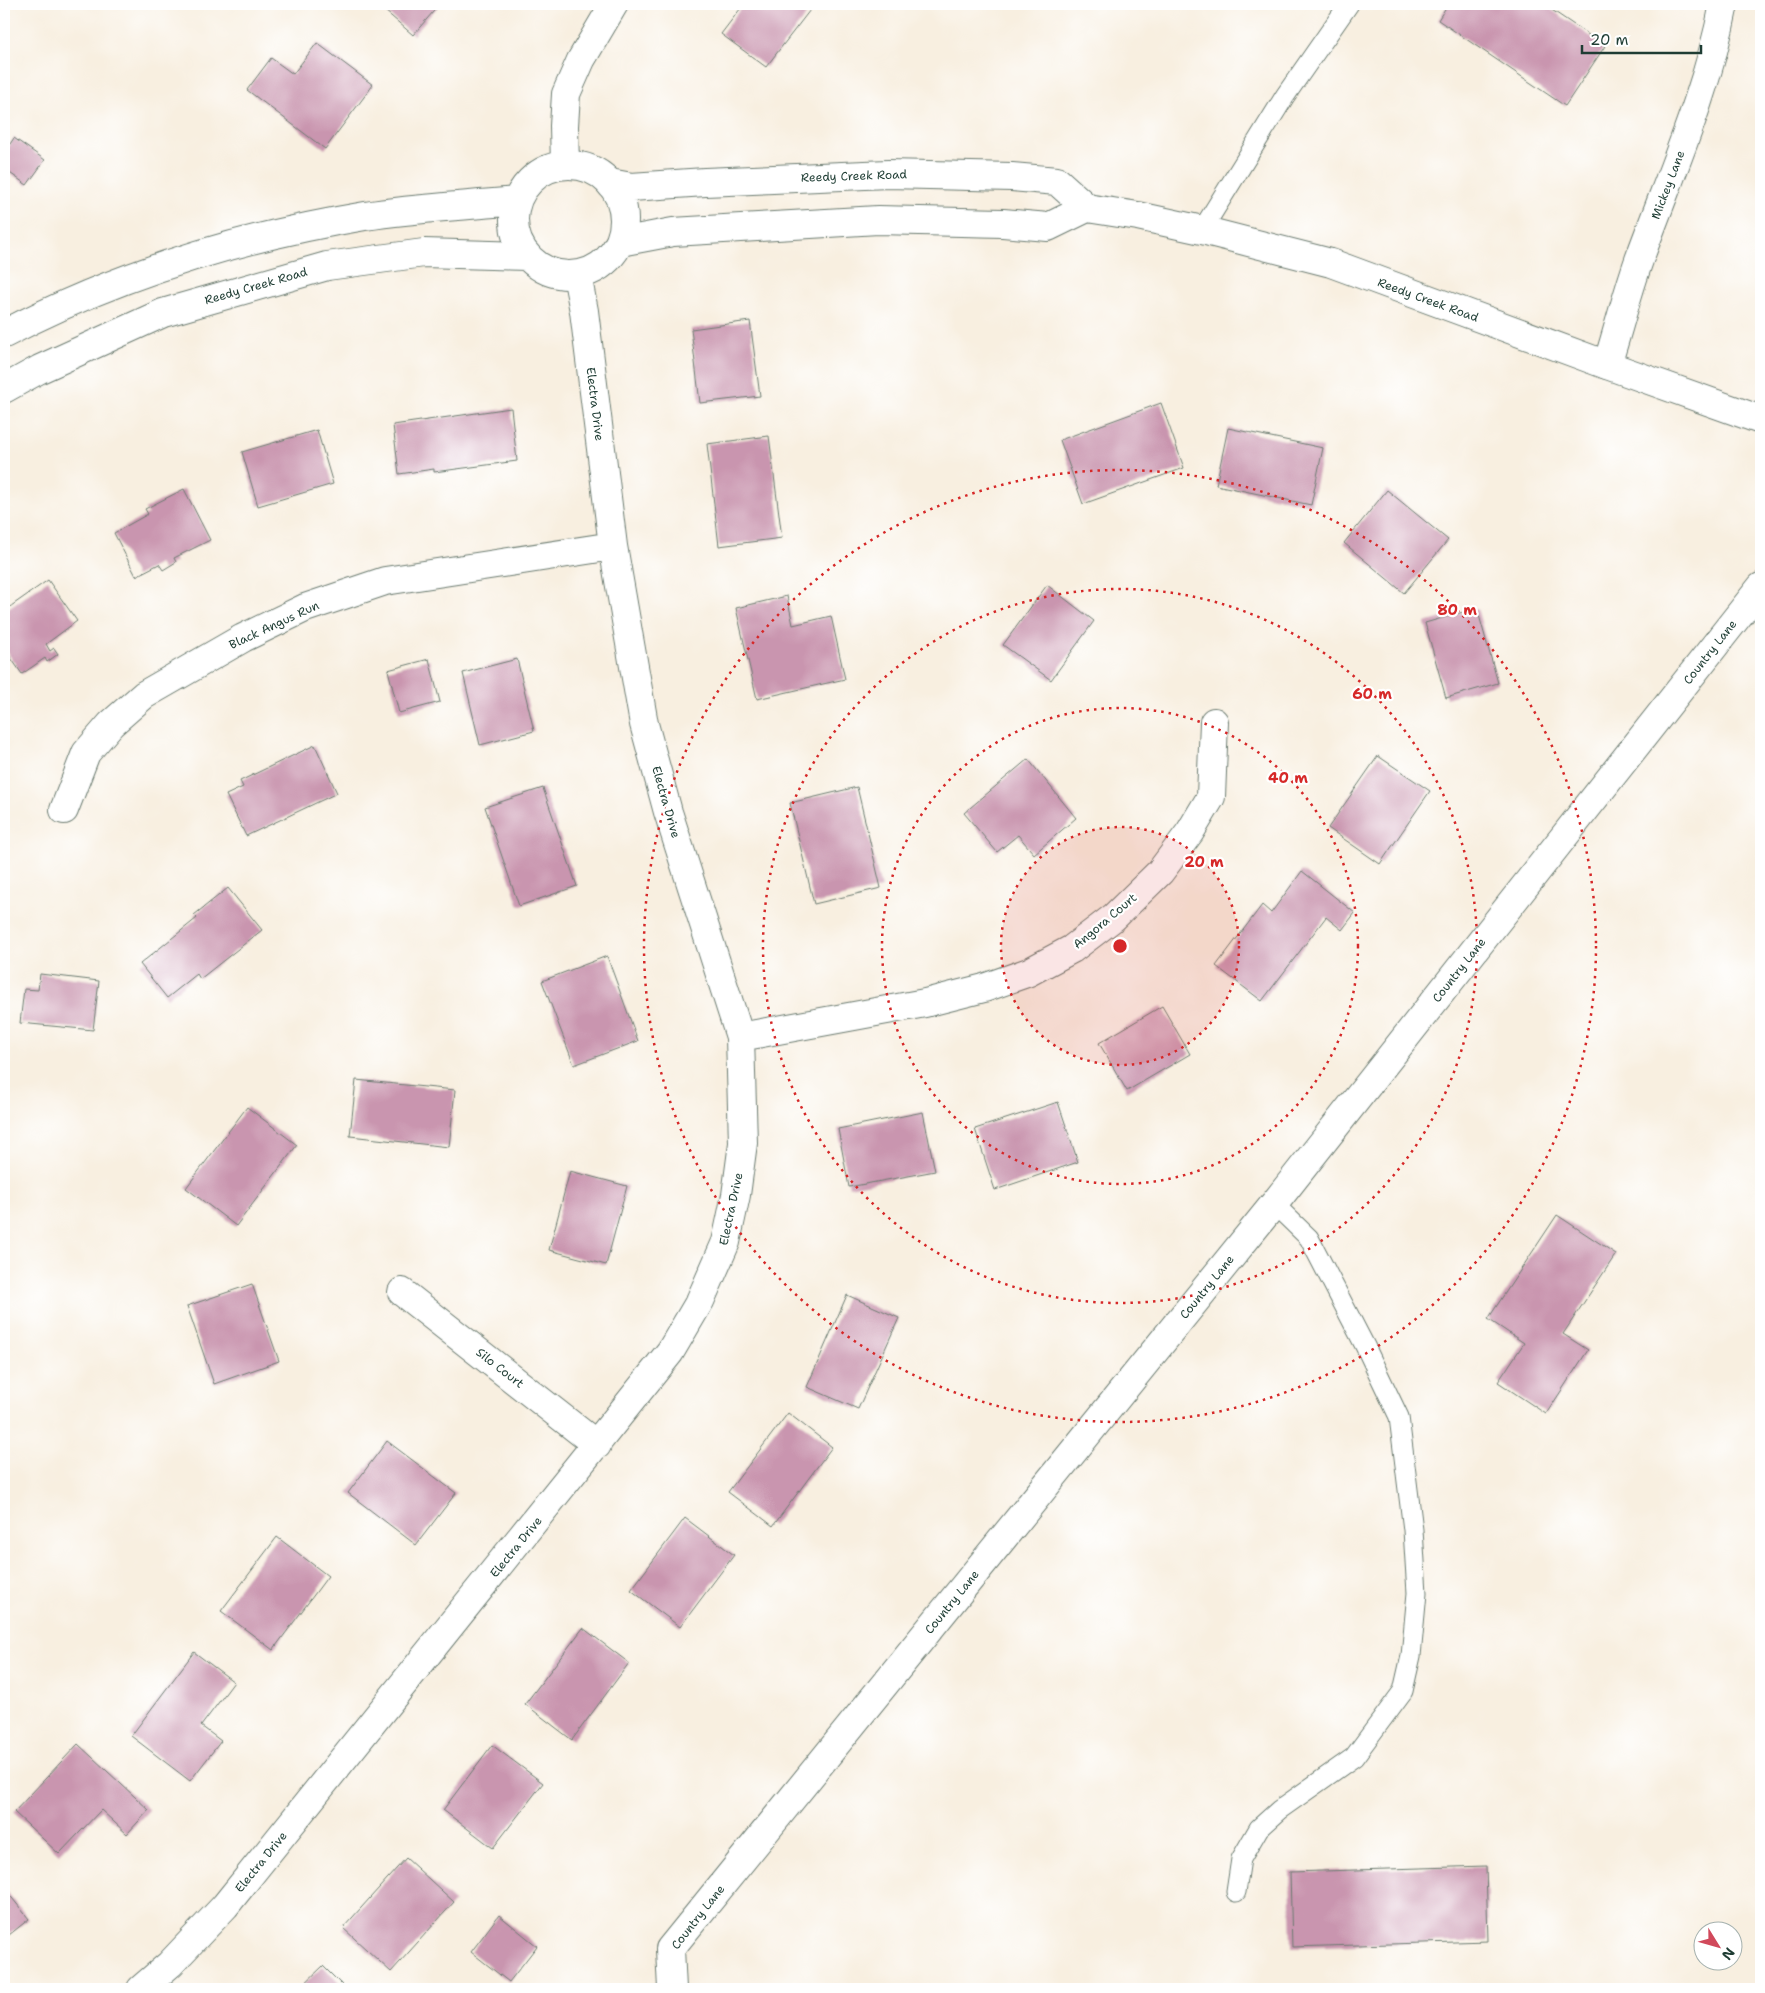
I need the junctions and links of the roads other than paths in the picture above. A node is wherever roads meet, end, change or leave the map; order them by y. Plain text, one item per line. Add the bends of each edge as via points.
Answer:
1 (614, 4) edge
2 (1349, 4) edge
3 (1724, 4) edge
4 (565, 165) junction
5 (610, 183) junction
6 (515, 201) junction
7 (1087, 208) junction
8 (1202, 230) junction
9 (620, 242) junction
10 (526, 256) junction
11 (577, 275) junction
12 (4, 334) edge
13 (1607, 365) junction
14 (4, 389) edge
15 (1761, 420) edge
16 (613, 546) junction
17 (1761, 587) edge
18 (1214, 722) dead end
19 (64, 810) dead end
20 (740, 1037) junction
21 (1274, 1204) junction
22 (402, 1292) dead end
23 (597, 1445) junction
24 (1236, 1892) dead end
25 (142, 1989) edge
26 (672, 1989) edge

1 - 4 street via 566,94
2 - 8 lane via 1285,96
3 - 13 street, Mickey Lane via 1703,89 1638,262
4 - 5 street via 590,168
4 - 6 street via 554,166 538,174 524,186
5 - 7 street, Reedy Creek Road via 631,187 888,174 1012,177 1057,181
5 - 9 street via 617,190 624,207 625,225
6 - 10 street via 517,240
6 - 12 street via 367,216 226,246 140,274 36,317
7 - 8 street, Reedy Creek Road
7 - 9 street via 1048,227 878,220 673,232
8 - 13 street, Reedy Creek Road via 1332,264
9 - 11 street via 610,258 595,269
10 - 11 street via 540,268 558,275
10 - 14 street, Reedy Creek Road via 424,253 327,266 163,314 40,369
11 - 16 street, Electra Drive
13 - 15 street, Reedy Creek Road
16 - 19 street, Black Angus Run via 385,581 305,608 242,638 144,695 111,724 86,753
16 - 20 street, Electra Drive via 644,724 668,812
17 - 21 street, Country Lane
18 - 20 street, Angora Court via 1211,798 1190,832 1160,872 1114,917 1072,949 1029,972 984,988 925,1003
20 - 23 street, Electra Drive via 743,1143 726,1242 700,1301 670,1352
21 - 24 lane via 1309,1238 1399,1417 1417,1593 1411,1656 1402,1691 1354,1757 1279,1810 1260,1828 1241,1859
21 - 26 street, Country Lane via 670,1949
22 - 23 street, Silo Court
23 - 25 street, Electra Drive via 225,1906

